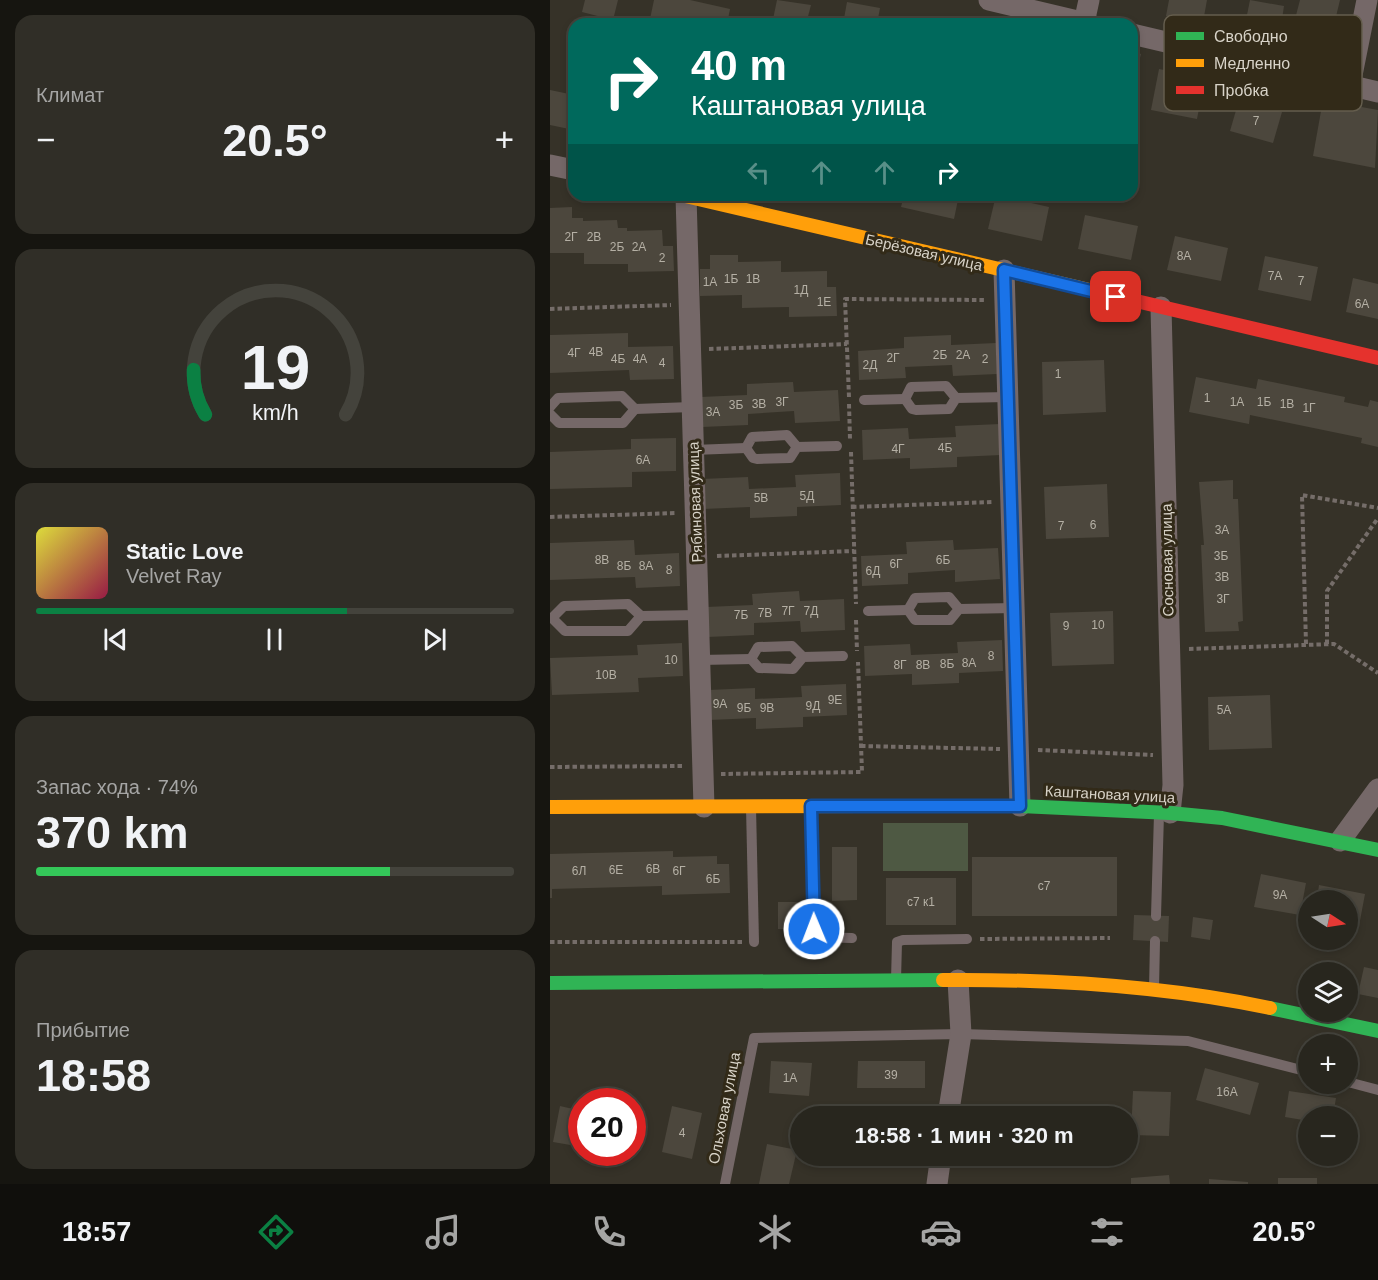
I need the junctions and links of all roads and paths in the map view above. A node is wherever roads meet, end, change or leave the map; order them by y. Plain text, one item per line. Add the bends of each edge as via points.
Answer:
1 (989, 0) edge
2 (1089, 0) edge
3 (1367, 0) edge
4 (1066, 18) edge
5 (1087, 18) edge
6 (1362, 25) edge
7 (1138, 35) edge
8 (1164, 41) edge
9 (1362, 88) edge
10 (1378, 92) edge
11 (550, 165) edge
12 (568, 169) edge
13 (683, 201) edge
14 (705, 201) edge
15 (1004, 270) junction
16 (1005, 300) junction
17 (689, 305) junction
18 (1161, 307) junction
19 (550, 309) edge
20 (847, 344) junction
21 (691, 349) junction
22 (1378, 357) edge
23 (1008, 397) junction
24 (956, 398) junction
25 (905, 399) junction
26 (864, 400) dead end
27 (550, 407) edge
28 (692, 407) junction
29 (635, 409) junction
30 (550, 414) edge
31 (837, 446) dead end
32 (797, 447) junction
33 (746, 448) junction
34 (693, 450) junction
35 (1011, 501) junction
36 (852, 507) junction
37 (1378, 508) edge
38 (696, 512) junction
39 (550, 517) edge
40 (1378, 518) edge
41 (854, 551) junction
42 (697, 557) junction
43 (1015, 608) junction
44 (959, 609) junction
45 (908, 610) junction
46 (868, 611) dead end
47 (698, 615) junction
48 (641, 616) junction
49 (551, 618) edge
50 (1306, 644) junction
51 (1327, 644) junction
52 (1169, 649) junction
53 (843, 656) dead end
54 (803, 657) junction
55 (751, 659) junction
56 (700, 660) junction
57 (1378, 673) edge
58 (550, 767) edge
59 (703, 770) junction
60 (1378, 789) edge
61 (811, 806) junction
62 (1020, 806) junction
63 (550, 807) edge
64 (704, 807) junction
65 (751, 807) junction
66 (1165, 813) junction
67 (1340, 841) junction
68 (1378, 850) edge
69 (1156, 916) dead end
70 (852, 938) dead end
71 (1110, 938) dead end
72 (967, 939) joint
73 (1155, 941) dead end
74 (550, 942) edge
75 (754, 942) joint
76 (896, 980) junction
77 (958, 980) junction
78 (550, 983) edge
79 (1154, 989) junction
80 (1378, 1031) edge
81 (961, 1034) junction
82 (1298, 1069) edge
83 (1358, 1085) edge
84 (1378, 1090) edge
85 (950, 1106) edge
86 (940, 1166) edge
87 (725, 1184) edge
88 (937, 1184) edge

1 - 4 street
2 - 5 street
3 - 6 street
7 - 8 street
9 - 10 street
11 - 12 street
13 - 17 street, Рябиновая улица
14 - 15 street, Берёзовая улица
15 - 16 street
15 - 18 street, Берёзовая улица
16 - 20 path via 845,299
16 - 23 street
17 - 19 path
17 - 21 street, Рябиновая улица
18 - 22 street, Берёзовая улица
18 - 52 street, Сосновая улица
20 - 21 path
20 - 36 path
21 - 28 street, Рябиновая улица
23 - 24 lane
23 - 35 street
24 - 25 lane via 949,409 926,410 912,409
24 - 25 lane via 949,387 912,387
25 - 26 lane
27 - 29 lane via 558,398 622,396
28 - 29 lane
28 - 34 street, Рябиновая улица
29 - 30 lane via 623,423 559,423
31 - 32 lane
32 - 33 lane via 790,458 757,459
32 - 33 lane via 787,435 752,437
33 - 34 lane
34 - 38 street, Рябиновая улица
35 - 36 path
35 - 43 street
36 - 41 path
37 - 50 path via 1306,494 1300,498
38 - 39 path
38 - 42 street, Рябиновая улица
40 - 51 path via 1327,591
41 - 42 path
41 - 59 path via 862,772
42 - 47 street, Рябиновая улица
43 - 44 lane
43 - 62 street
44 - 45 lane via 952,620 915,620
44 - 45 lane via 949,597 915,598
45 - 46 lane
47 - 48 lane
47 - 56 street, Рябиновая улица
48 - 49 lane via 628,604 564,606
48 - 49 lane via 628,630 565,631
50 - 51 path
50 - 52 path
51 - 57 path via 1339,646
52 - 66 street, Сосновая улица via 1173,785
53 - 54 lane
54 - 55 lane via 793,669 759,668
54 - 55 lane via 792,645 758,647
55 - 56 lane
56 - 59 street, Рябиновая улица
58 - 59 path
59 - 64 street, Рябиновая улица
60 - 67 street
61 - 62 street, Каштановая улица
61 - 65 street, Каштановая улица
61 - 70 lane via 814,929 817,937 824,939
62 - 66 street, Каштановая улица
63 - 64 street, Каштановая улица
64 - 65 street, Каштановая улица
65 - 75 lane
66 - 67 street, Каштановая улица via 1222,818
66 - 69 lane
67 - 68 street, Каштановая улица
71 - 72 path
72 - 76 lane via 897,942
73 - 79 lane
74 - 75 path
76 - 77 street
76 - 78 street
77 - 79 street
77 - 81 street
79 - 80 street via 1208,995
81 - 82 lane via 1188,1041
81 - 85 street
81 - 87 lane, Ольховая улица via 754,1038
83 - 84 lane
86 - 88 street

